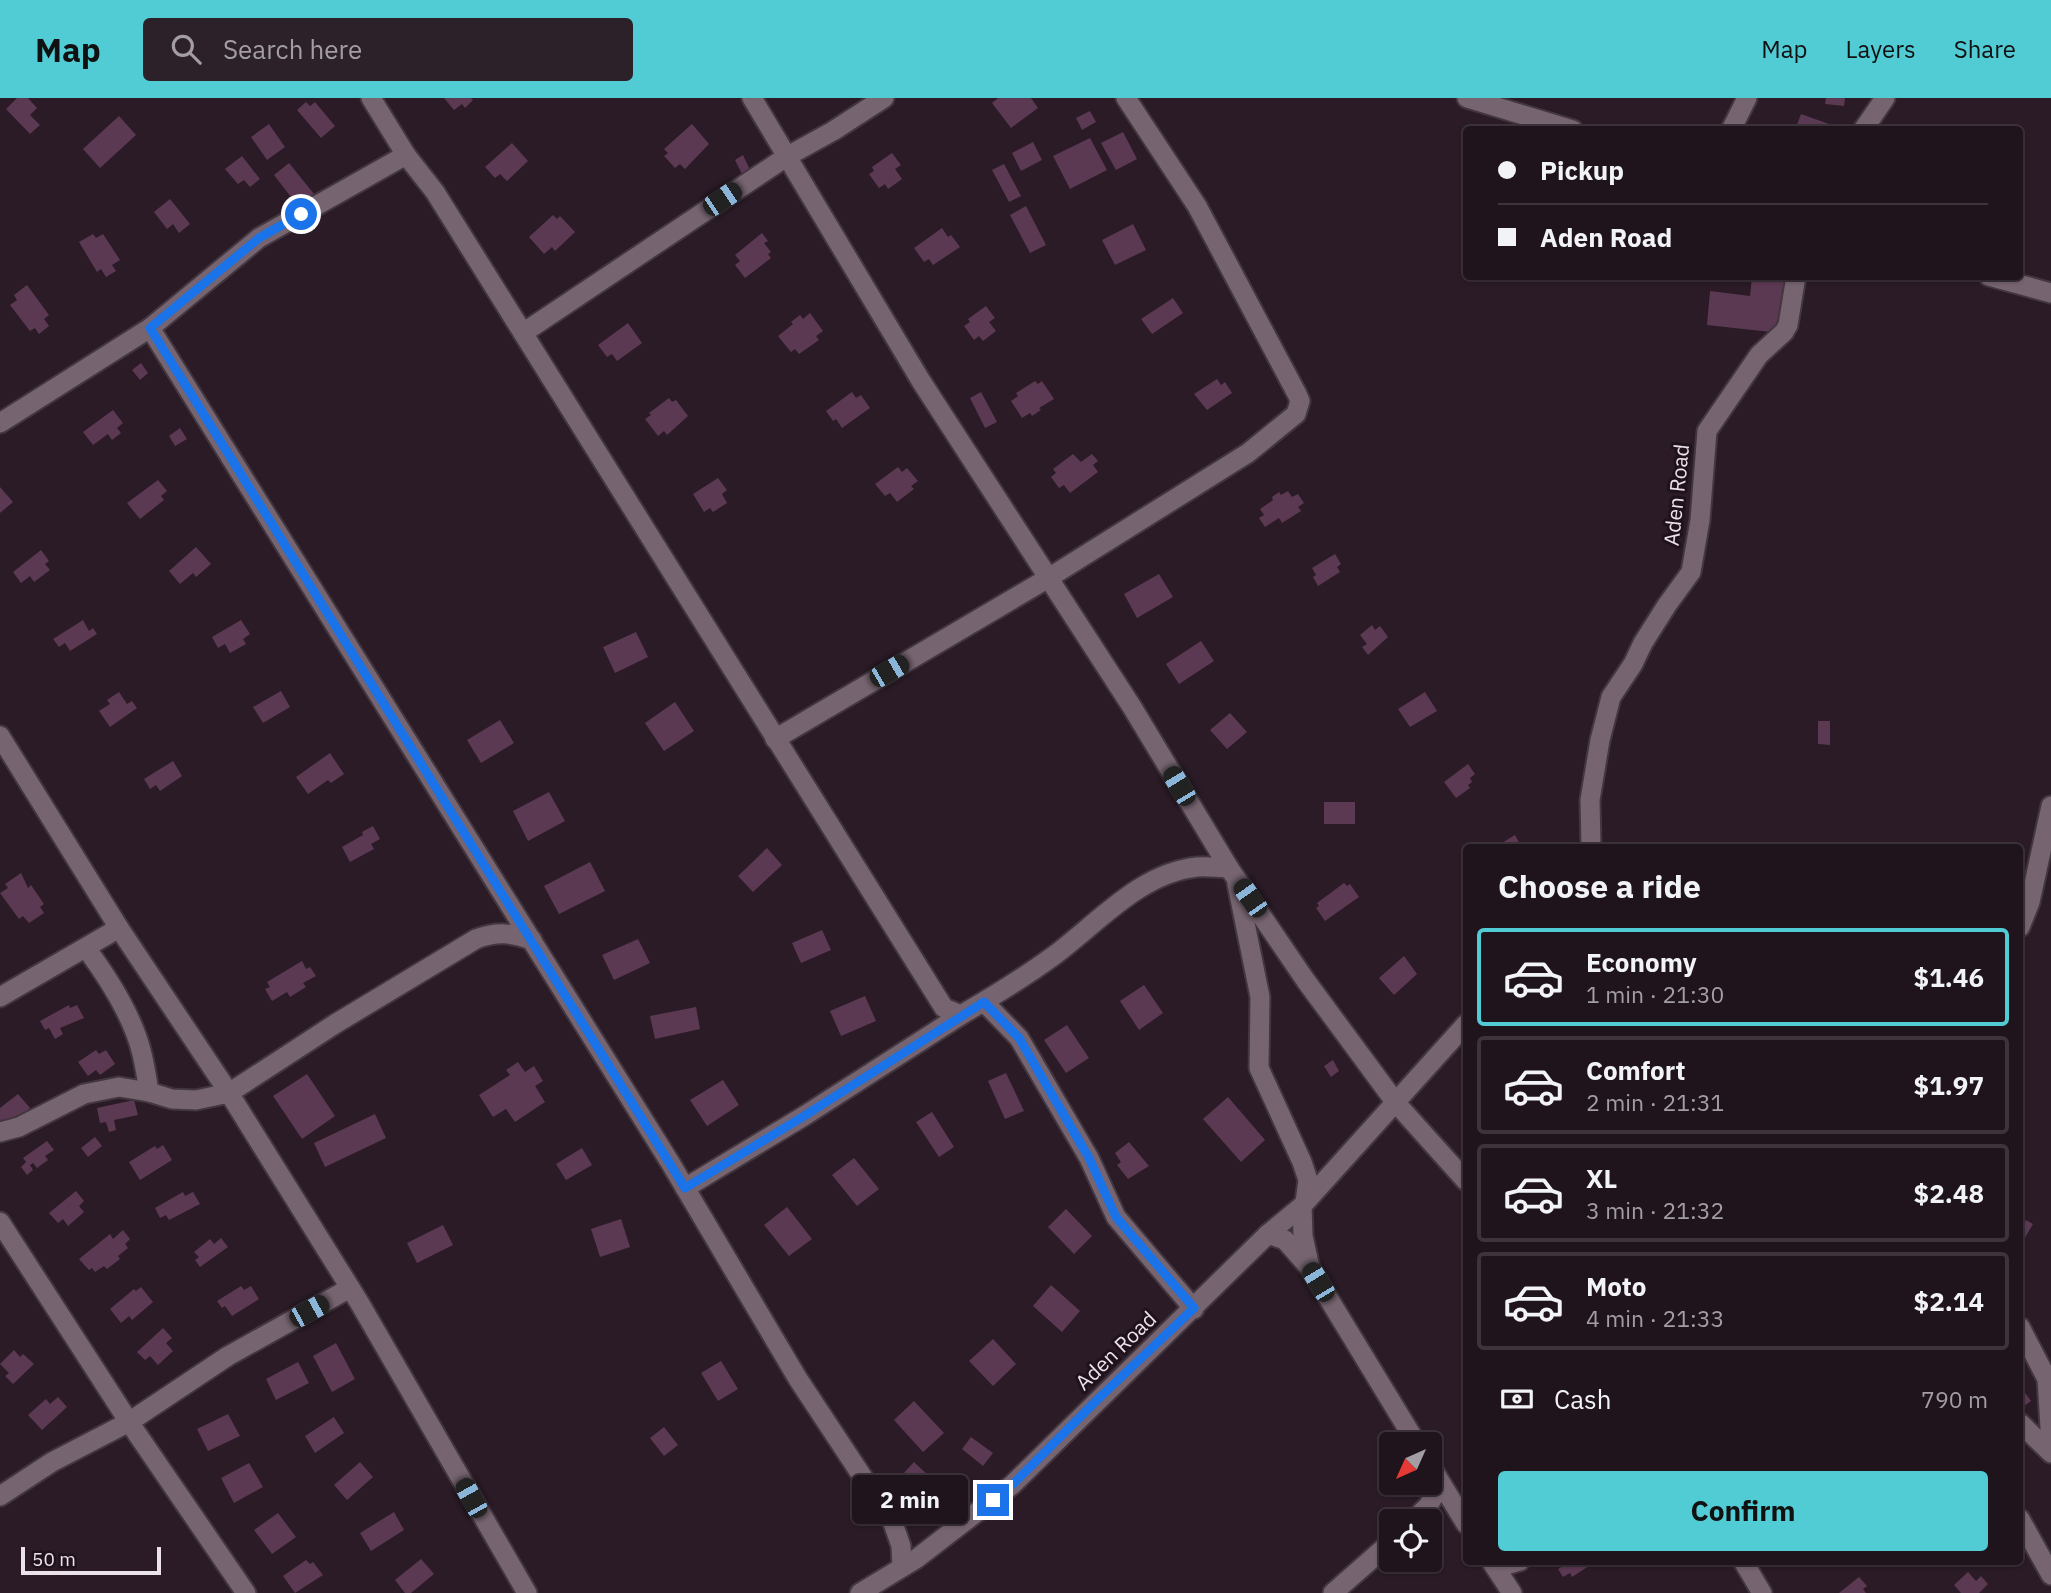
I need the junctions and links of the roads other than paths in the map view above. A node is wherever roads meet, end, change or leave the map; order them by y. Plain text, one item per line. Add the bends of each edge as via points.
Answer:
1 (371, 98) edge
2 (752, 98) edge
3 (884, 98) edge
4 (1126, 98) edge
5 (1467, 98) edge
6 (1747, 98) edge
7 (1885, 98) edge
8 (1560, 126) edge
9 (1733, 126) edge
10 (1866, 126) edge
11 (406, 155) junction
12 (786, 157) junction
13 (1795, 280) edge
14 (2004, 280) edge
15 (2051, 293) edge
16 (150, 328) junction
17 (523, 332) junction
18 (0, 423) edge
19 (1049, 577) junction
20 (0, 736) edge
21 (775, 739) junction
22 (2051, 806) edge
23 (1591, 844) edge
24 (1233, 873) junction
25 (2023, 920) edge
26 (119, 929) junction
27 (532, 940) junction
28 (86, 948) junction
29 (0, 998) edge
30 (984, 1002) junction
31 (961, 1014) junction
32 (1463, 1027) edge
33 (149, 1092) junction
34 (229, 1093) junction
35 (1396, 1103) junction
36 (0, 1132) edge
37 (1463, 1178) edge
38 (685, 1188) junction
39 (1304, 1204) junction
40 (0, 1222) edge
41 (1268, 1234) junction
42 (1310, 1268) junction
43 (350, 1288) junction
44 (1194, 1308) junction
45 (2023, 1333) edge
46 (129, 1422) junction
47 (2023, 1426) edge
48 (1410, 1432) edge
49 (2051, 1444) edge
50 (2051, 1453) edge
51 (1442, 1486) edge
52 (0, 1496) edge
53 (1463, 1519) edge
54 (2023, 1524) edge
55 (1379, 1553) edge
56 (1493, 1565) edge
57 (1745, 1565) edge
58 (902, 1567) junction
59 (2051, 1575) edge
60 (246, 1593) edge
61 (527, 1593) edge
62 (860, 1593) edge
63 (1333, 1593) edge
64 (1512, 1593) edge
65 (1762, 1593) edge

1 - 11 street
2 - 12 street
3 - 12 street
4 - 19 street via 1197,206 1297,394 1299,408 1289,422 1248,453
5 - 8 street
6 - 9 street
7 - 10 street
11 - 16 street via 259,238
11 - 17 street via 435,192
12 - 17 street
12 - 19 street via 921,381
13 - 23 street, Aden Road via 1784,332 1759,355 1707,431 1700,520 1690,572 1611,696 1590,800
14 - 15 street
16 - 18 street
16 - 27 street
17 - 21 street
19 - 21 street
19 - 24 street
20 - 26 street
21 - 31 street via 944,1008
22 - 25 street
24 - 30 street via 1197,867 1168,874 1131,895 1053,957
24 - 35 street
24 - 39 street via 1260,997 1259,1068 1308,1180
26 - 28 street
26 - 34 street
27 - 34 street via 493,932 476,939
27 - 38 street
28 - 29 street
28 - 33 street via 109,979 142,1052
30 - 31 street
30 - 44 street via 1019,1038 1089,1158 1116,1217
31 - 38 street
32 - 35 street, Aden Road
33 - 34 street via 196,1100
33 - 36 street via 119,1087 85,1094
34 - 43 street
35 - 37 street
35 - 39 street, Aden Road
38 - 58 street via 798,1379 893,1523
39 - 41 street, Aden Road
39 - 42 street via 1303,1236
40 - 46 street
41 - 42 street via 1285,1240
41 - 44 street, Aden Road
42 - 48 street
43 - 46 street via 228,1356
43 - 61 street
44 - 58 street, Aden Road via 1012,1485
45 - 49 street via 2047,1378
46 - 52 street via 52,1462
46 - 60 street
47 - 50 street
51 - 53 street
54 - 59 street
55 - 63 street
56 - 64 street
57 - 65 street
58 - 62 street, Aden Road

